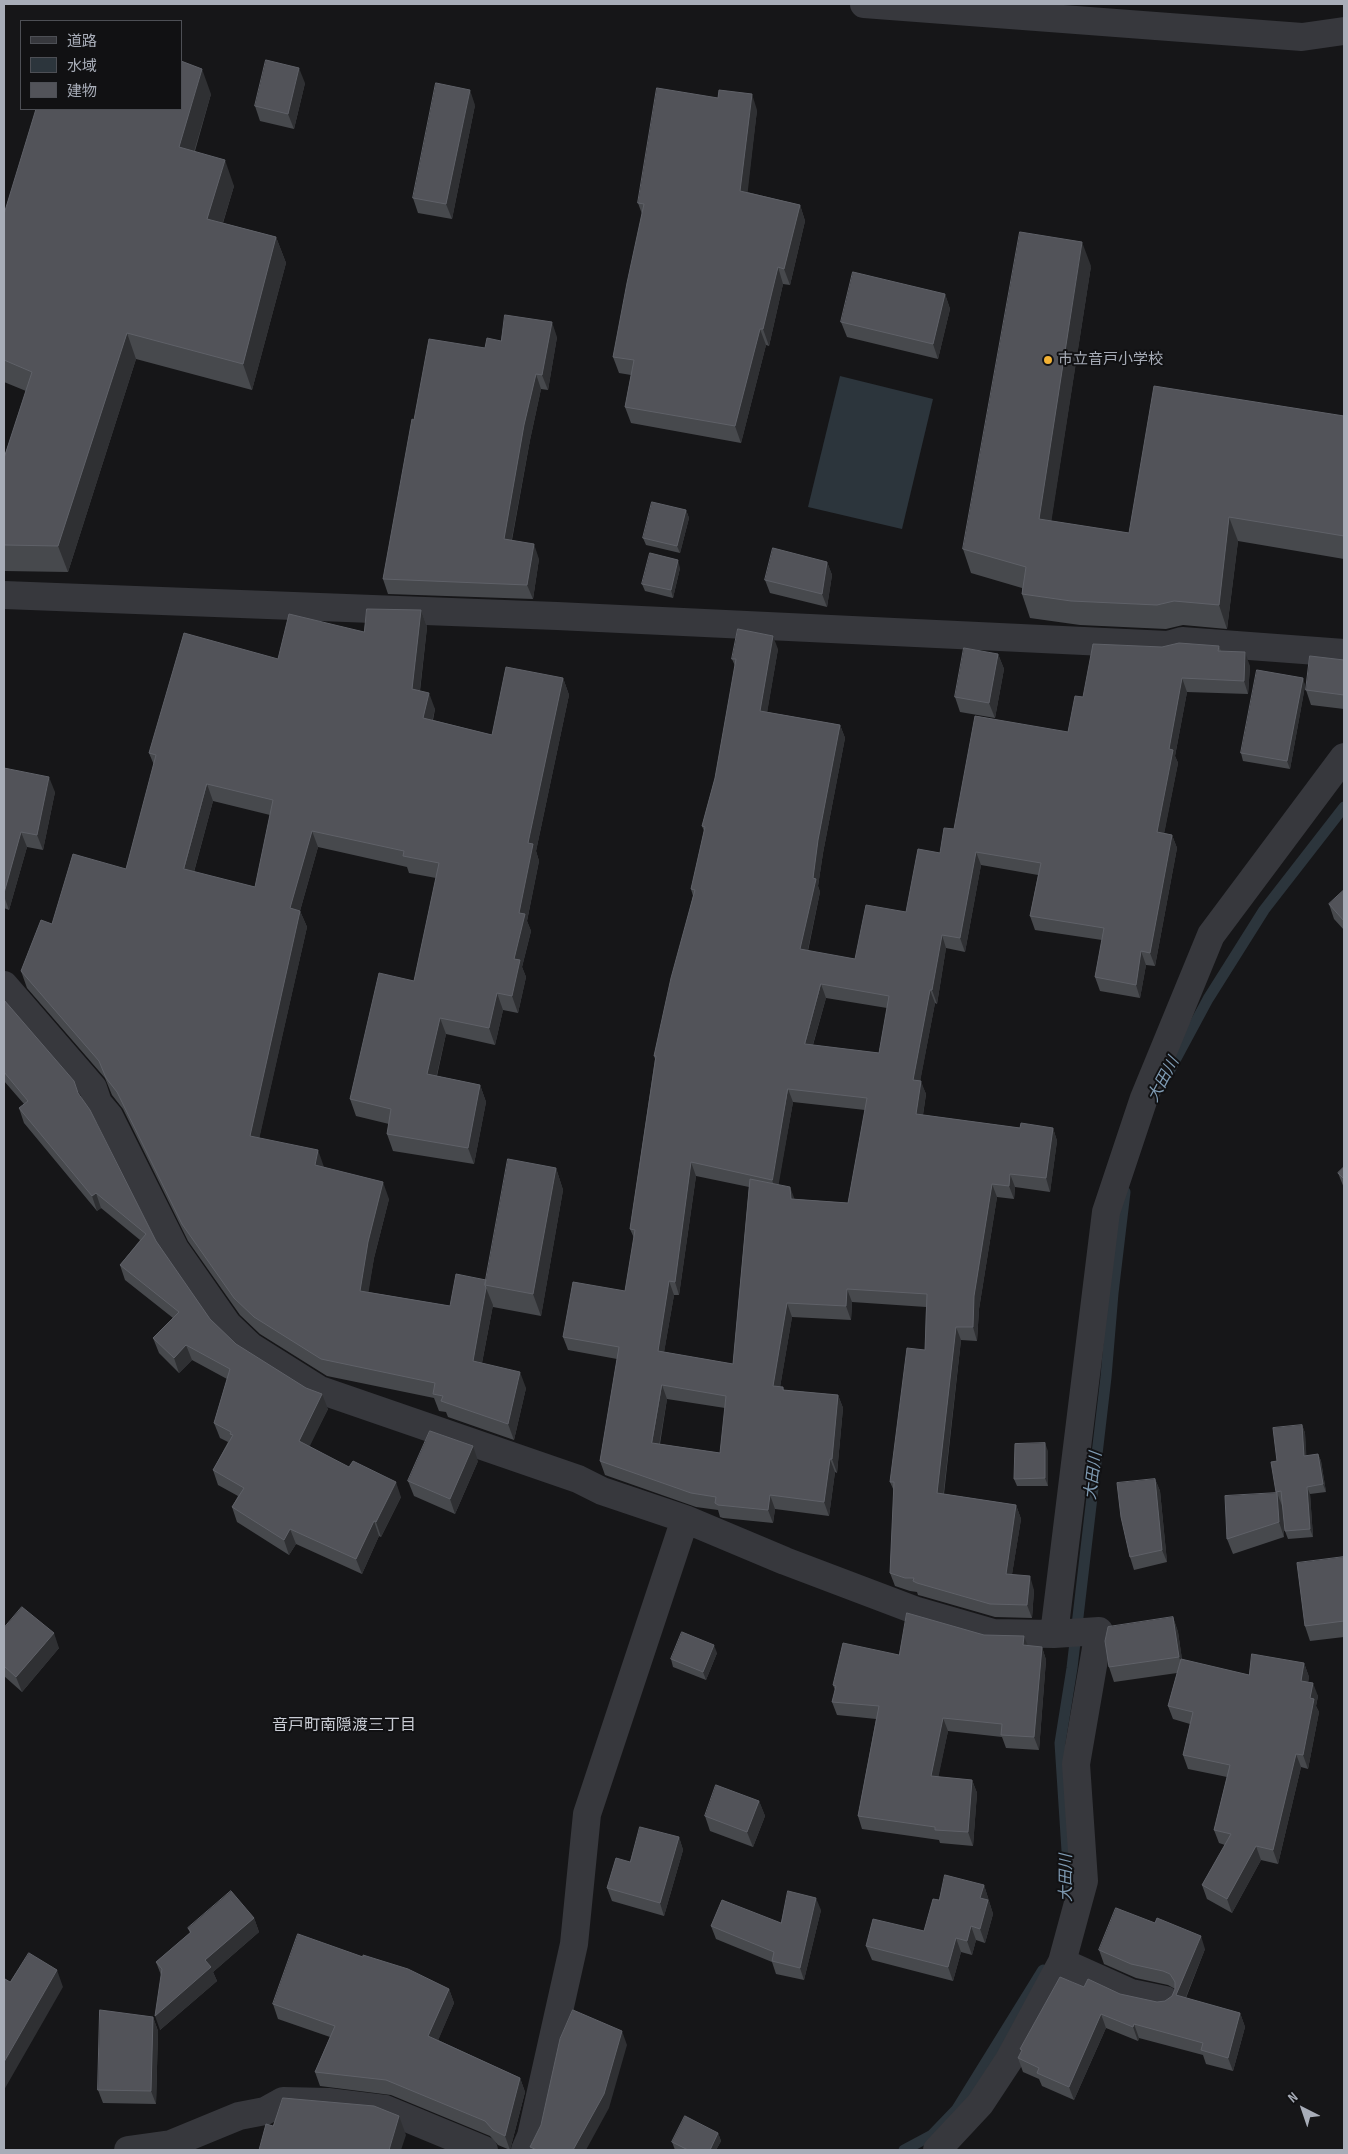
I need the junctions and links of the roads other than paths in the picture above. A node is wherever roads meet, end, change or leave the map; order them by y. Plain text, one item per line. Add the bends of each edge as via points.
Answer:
1 (864, 4) edge
2 (1344, 31) edge
3 (4, 595) edge
4 (1344, 653) edge
5 (1344, 757) edge
6 (4, 985) edge
7 (685, 1519) junction
8 (1054, 1634) junction
9 (1062, 1962) junction
10 (1165, 2000) edge
11 (128, 2150) edge
12 (484, 2150) edge
13 (526, 2150) edge
14 (937, 2150) edge

1 - 2 street via 1302,37
3 - 4 street via 1168,645 1182,641
5 - 8 street via 1211,935 1144,1098 1106,1212
6 - 7 street via 93,1088 175,1248 228,1325 250,1346 320,1390
7 - 8 street via 917,1611 993,1633
7 - 13 street via 588,1814 574,1944
8 - 9 street via 1099,1631 1076,1764 1084,1881
9 - 10 street via 1131,1993
9 - 14 street via 1009,2060 980,2104
11 - 12 street via 171,2144 239,2116 265,2111 283,2101 328,2102 385,2109

